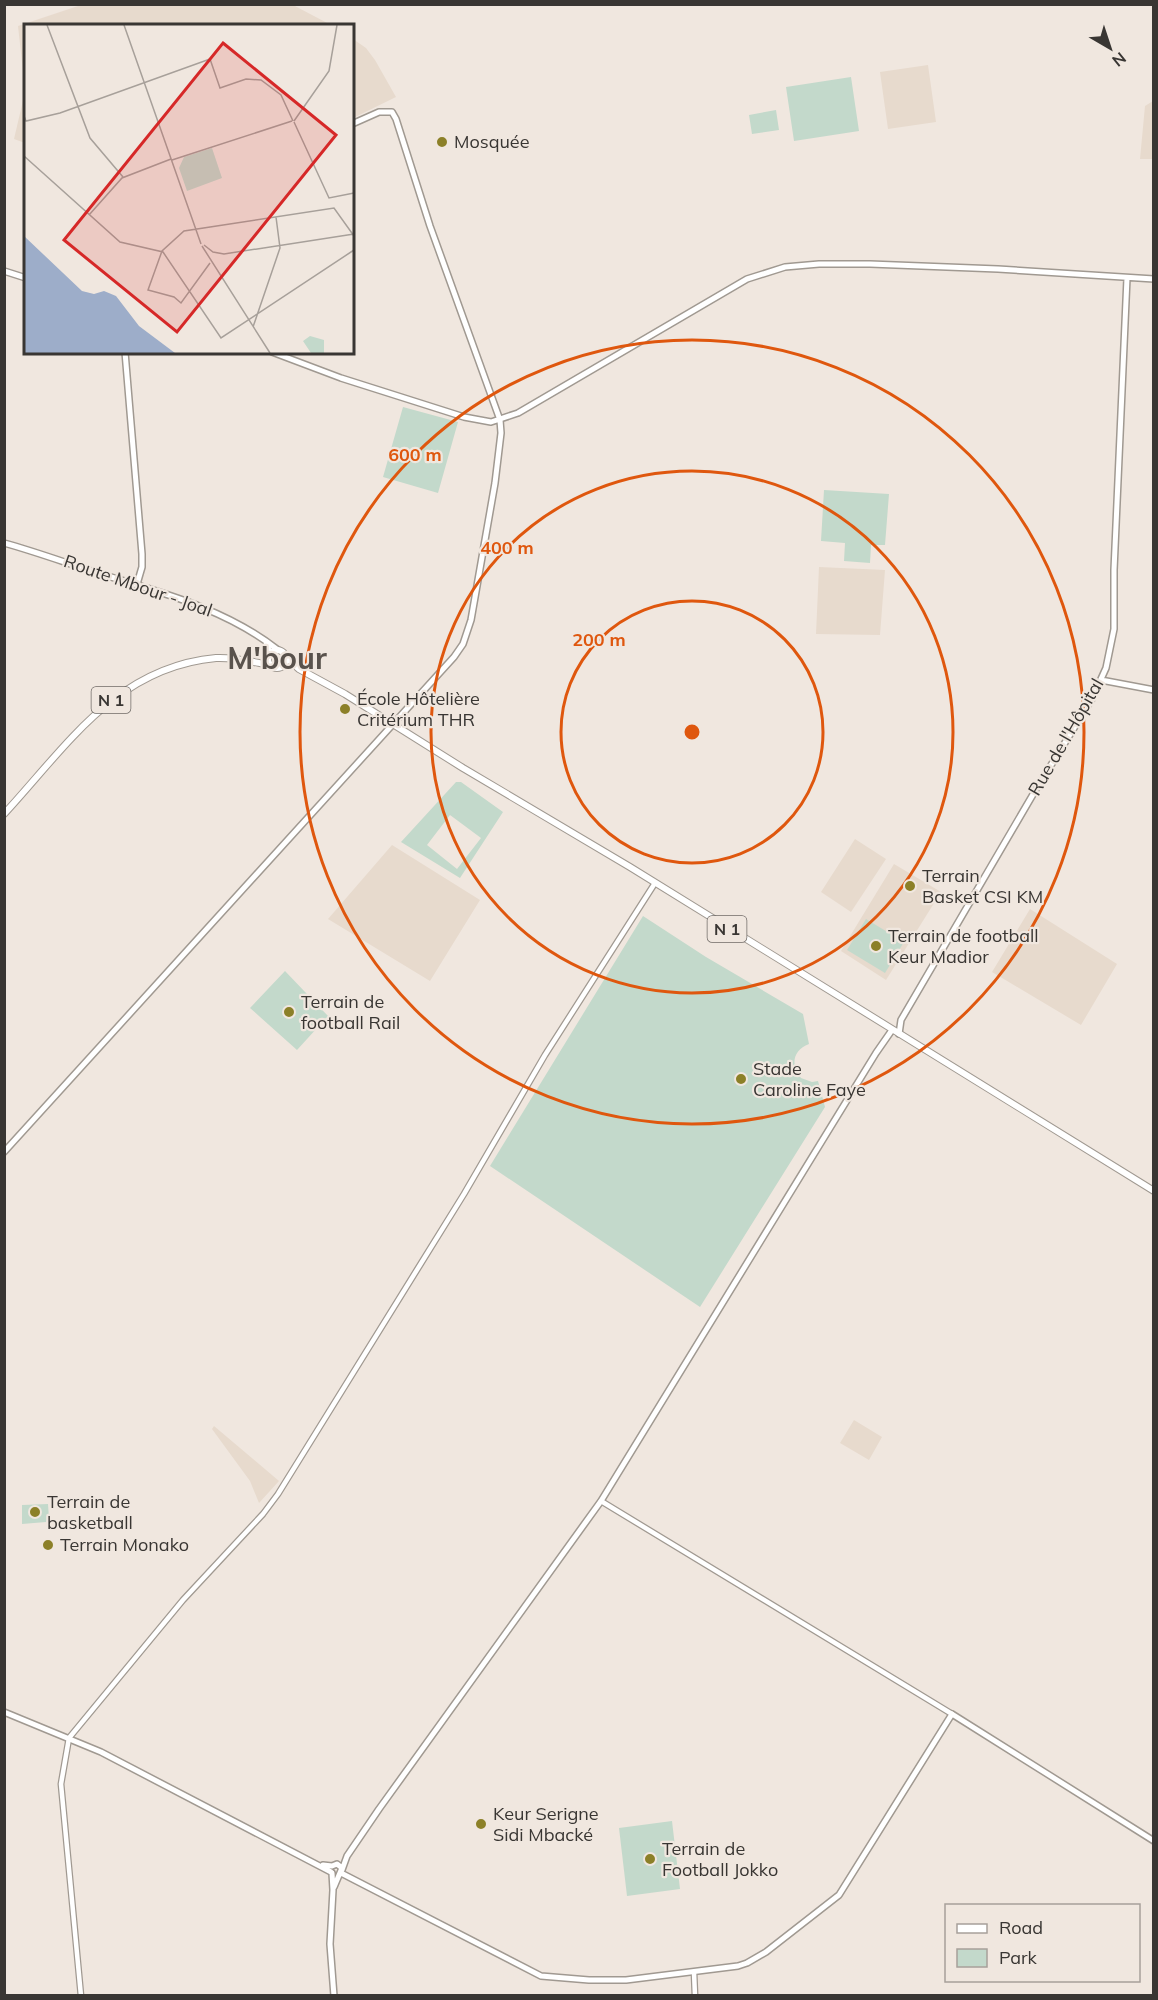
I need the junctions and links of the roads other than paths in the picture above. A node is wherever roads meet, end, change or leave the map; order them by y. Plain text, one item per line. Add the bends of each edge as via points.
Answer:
1 (354, 123) edge
2 (4, 271) edge
3 (24, 277) edge
4 (1127, 278) junction
5 (1154, 279) edge
6 (125, 354) edge
7 (277, 354) edge
8 (500, 420) junction
9 (4, 543) edge
10 (138, 584) junction
11 (265, 641) junction
12 (278, 650) junction
13 (286, 657) junction
14 (270, 659) junction
15 (281, 668) junction
16 (299, 669) junction
17 (1101, 680) junction
18 (1154, 690) edge
19 (393, 724) junction
20 (4, 814) edge
21 (655, 883) junction
22 (902, 1020) junction
23 (893, 1031) junction
24 (4, 1152) edge
25 (1154, 1191) edge
26 (601, 1501) junction
27 (4, 1712) edge
28 (952, 1714) junction
29 (69, 1738) junction
30 (1154, 1841) edge
31 (347, 1856) junction
32 (333, 1869) junction
33 (341, 1872) junction
34 (333, 1890) junction
35 (694, 1972) junction
36 (81, 1995) edge
37 (334, 1995) edge
38 (695, 1995) edge

1 - 8 main road via 379,112 392,112
2 - 3 main road
4 - 5 main road
4 - 8 main road via 870,264 785,267 747,279
4 - 17 main road, Rue de l'Hôpital via 1113,629
6 - 10 main road via 142,554
7 - 8 main road via 464,417
8 - 19 main road via 495,483 465,639 454,657
9 - 10 main road, Route Mbour - Joal
10 - 11 main road, Route Mbour - Joal via 214,611
11 - 12 main road, Route Mbour - Joal
11 - 14 main road
12 - 13 highway, N 1
12 - 14 highway, N 1
13 - 15 highway
13 - 16 highway, N 1
14 - 15 highway, N 1 via 275,668
14 - 20 highway, N 1 via 257,663 216,658 176,665 125,690 78,732
15 - 16 highway, N 1
16 - 19 highway, N 1
17 - 18 main road
17 - 22 main road, Rue de l'Hôpital
19 - 21 highway, N 1
19 - 24 main road
21 - 23 highway, N 1
21 - 29 street via 545,1055 464,1194 278,1494
22 - 23 main road
22 - 23 main road
23 - 25 highway, N 1
23 - 26 main road via 853,1089
26 - 28 street
26 - 31 main road
27 - 29 main road
28 - 30 main road
28 - 35 main road via 839,1895 747,1963
29 - 32 main road via 316,1864
29 - 36 street via 61,1784
31 - 32 main road
31 - 33 main road
32 - 33 main road
32 - 33 main road
32 - 34 main road
33 - 34 main road
33 - 35 main road via 541,1976 626,1980
34 - 37 main road via 330,1944
35 - 38 street

